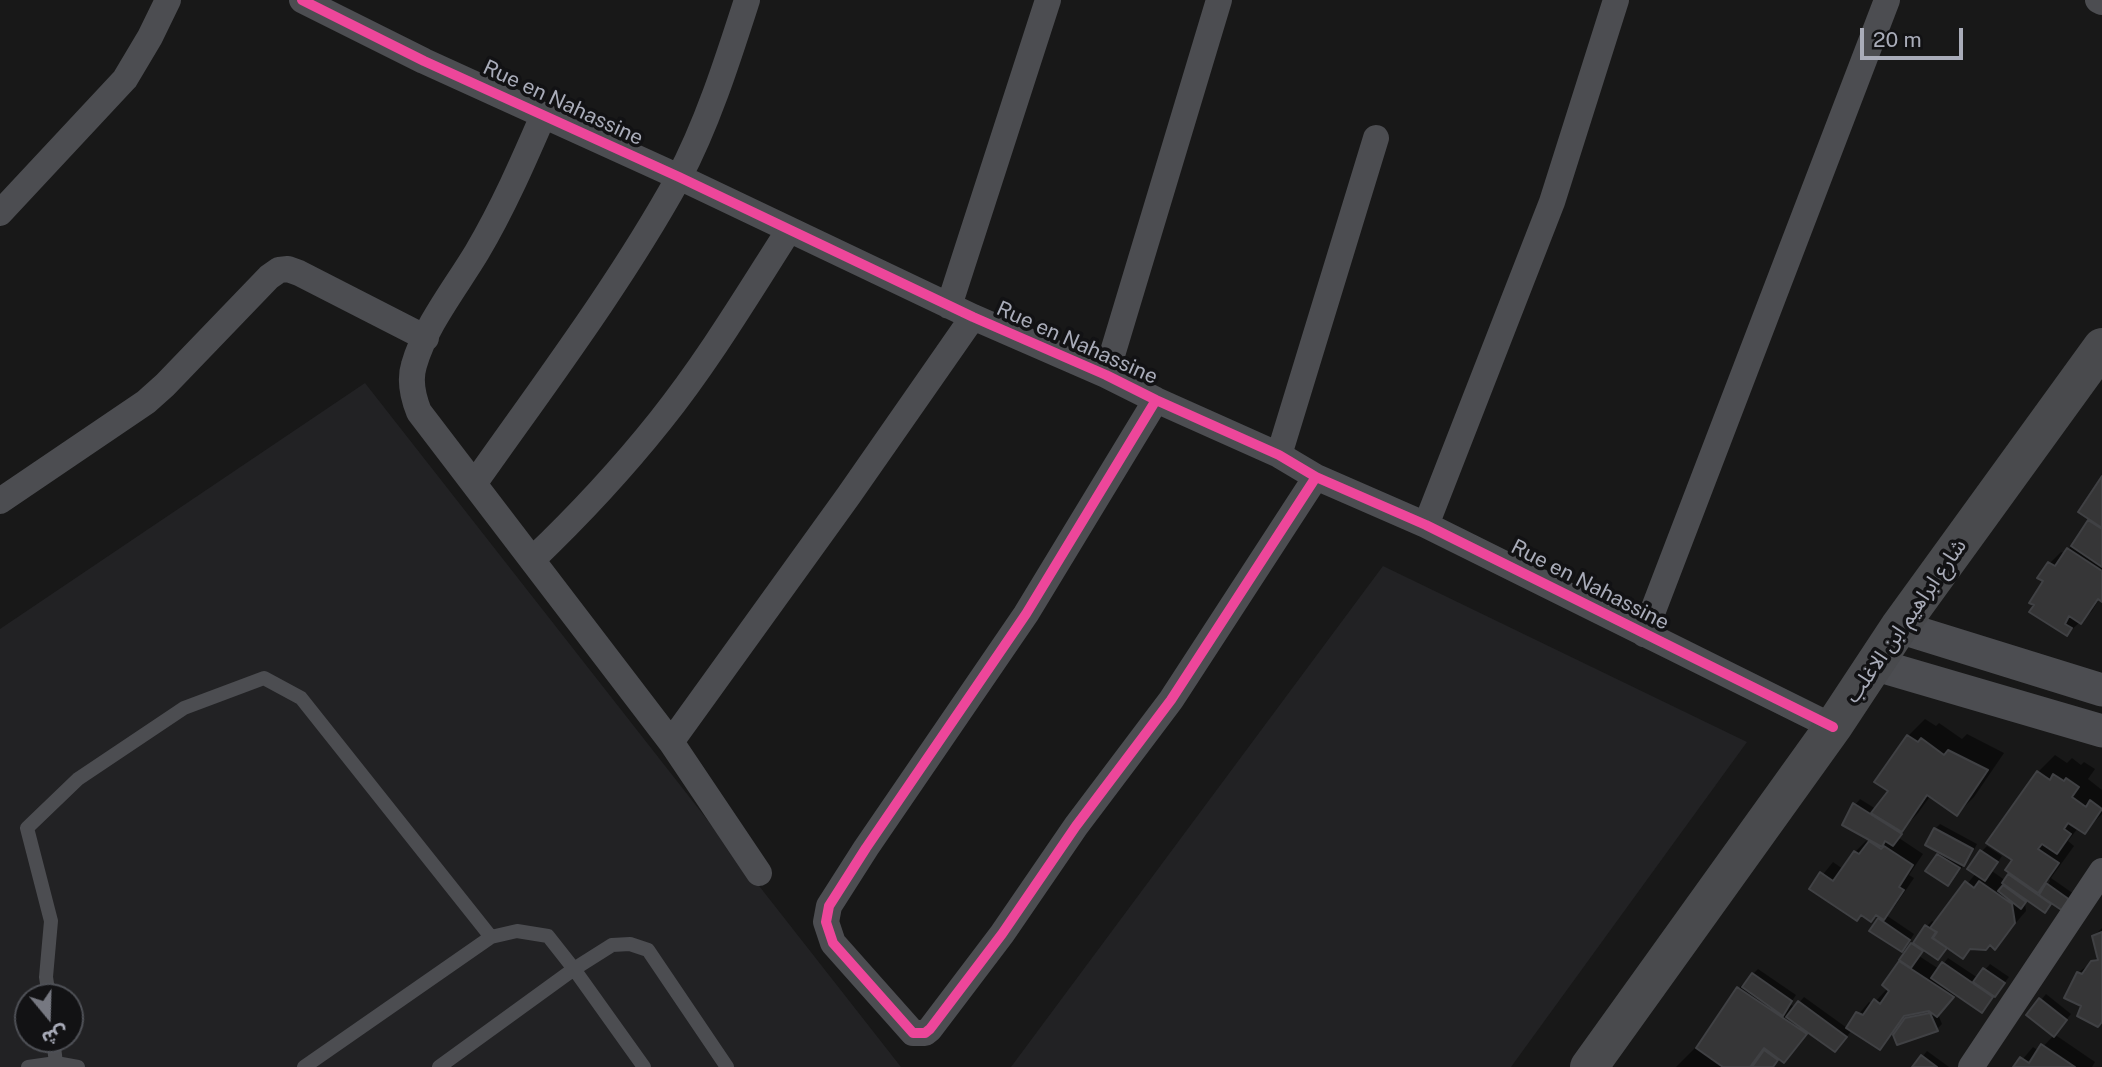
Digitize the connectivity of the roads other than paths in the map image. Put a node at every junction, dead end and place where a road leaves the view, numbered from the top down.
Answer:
1 (168, 0) edge
2 (302, 0) edge
3 (747, 0) edge
4 (1048, 0) edge
5 (1219, 0) edge
6 (1616, 0) edge
7 (1887, 0) edge
8 (543, 116) junction
9 (1376, 138) dead end
10 (679, 177) junction
11 (0, 213) edge
12 (789, 230) junction
13 (961, 311) junction
14 (426, 338) junction
15 (2102, 347) edge
16 (1106, 375) junction
17 (1156, 400) junction
18 (1279, 455) junction
19 (1316, 477) junction
20 (474, 484) junction
21 (0, 501) edge
22 (1426, 524) junction
23 (533, 559) junction
24 (1899, 627) junction
25 (1644, 634) junction
26 (1873, 664) junction
27 (2102, 690) edge
28 (1833, 727) junction
29 (2102, 731) edge
30 (671, 742) junction
31 (2102, 871) edge
32 (759, 873) dead end
33 (491, 937) junction
34 (574, 969) junction
35 (47, 983) edge
36 (55, 1053) edge
37 (56, 1063) junction
38 (29, 1067) edge
39 (78, 1067) edge
40 (304, 1067) edge
41 (439, 1067) edge
42 (644, 1067) edge
43 (727, 1067) edge
44 (1589, 1067) edge
45 (1971, 1067) edge

1 - 11 street
2 - 8 street, Rue en Nahassine
3 - 10 street
4 - 13 street
5 - 16 street
6 - 22 street
7 - 25 street
8 - 10 street, Rue en Nahassine
8 - 14 street
9 - 18 street
10 - 12 street, Rue en Nahassine
10 - 20 street
12 - 13 street, Rue en Nahassine
12 - 23 street
13 - 16 street, Rue en Nahassine
13 - 30 street
14 - 20 street
14 - 21 street
15 - 24 main road, شارع ابراهيم ابن الاغلب
16 - 17 street, Rue en Nahassine
17 - 18 street, Rue en Nahassine
17 - 19 street
18 - 19 street, Rue en Nahassine
19 - 22 street, Rue en Nahassine
20 - 23 street
22 - 25 street, Rue en Nahassine
23 - 30 street
24 - 26 main road, شارع ابراهيم ابن الاغلب
24 - 27 street
25 - 28 street, Rue en Nahassine
26 - 28 main road, شارع ابراهيم ابن الاغلب
26 - 29 street
28 - 44 main road, شارع ابراهيم ابن الاغلب
30 - 32 street
31 - 45 street
33 - 34 lane
33 - 35 lane
33 - 40 lane
34 - 41 lane
34 - 42 lane
34 - 43 lane
36 - 37 lane
37 - 38 lane
37 - 39 lane

